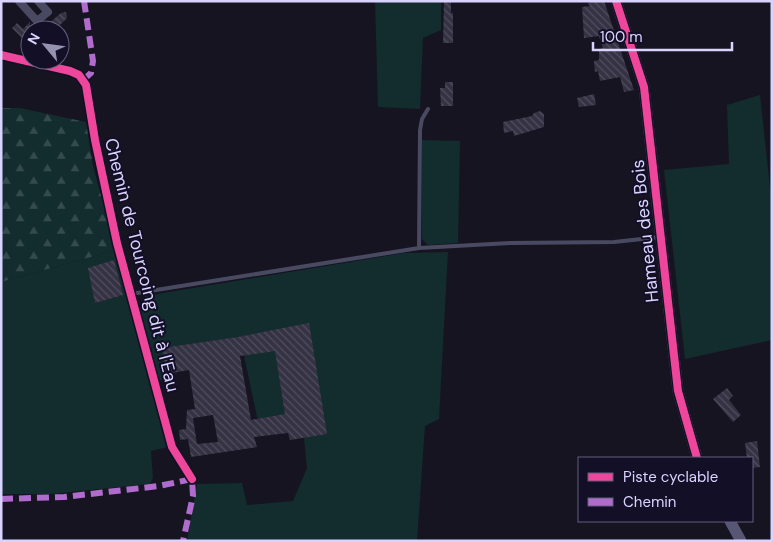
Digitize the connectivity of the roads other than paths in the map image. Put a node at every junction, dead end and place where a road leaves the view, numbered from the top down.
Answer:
1 (38, 1) edge
2 (616, 1) edge
3 (24, 3) edge
4 (1, 55) edge
5 (428, 109) dead end
6 (660, 237) junction
7 (419, 248) junction
8 (131, 294) junction
9 (697, 457) edge
10 (192, 479) dead end
11 (731, 522) edge
12 (741, 541) edge

1 - 3 street
2 - 6 street, Hameau des Bois
4 - 8 street, Chemin de Tourcoing dit à l'Eau
5 - 7 lane
6 - 7 lane
6 - 9 street, Hameau des Bois
7 - 8 lane
8 - 10 street, Chemin de Tourcoing dit à l'Eau
11 - 12 street

